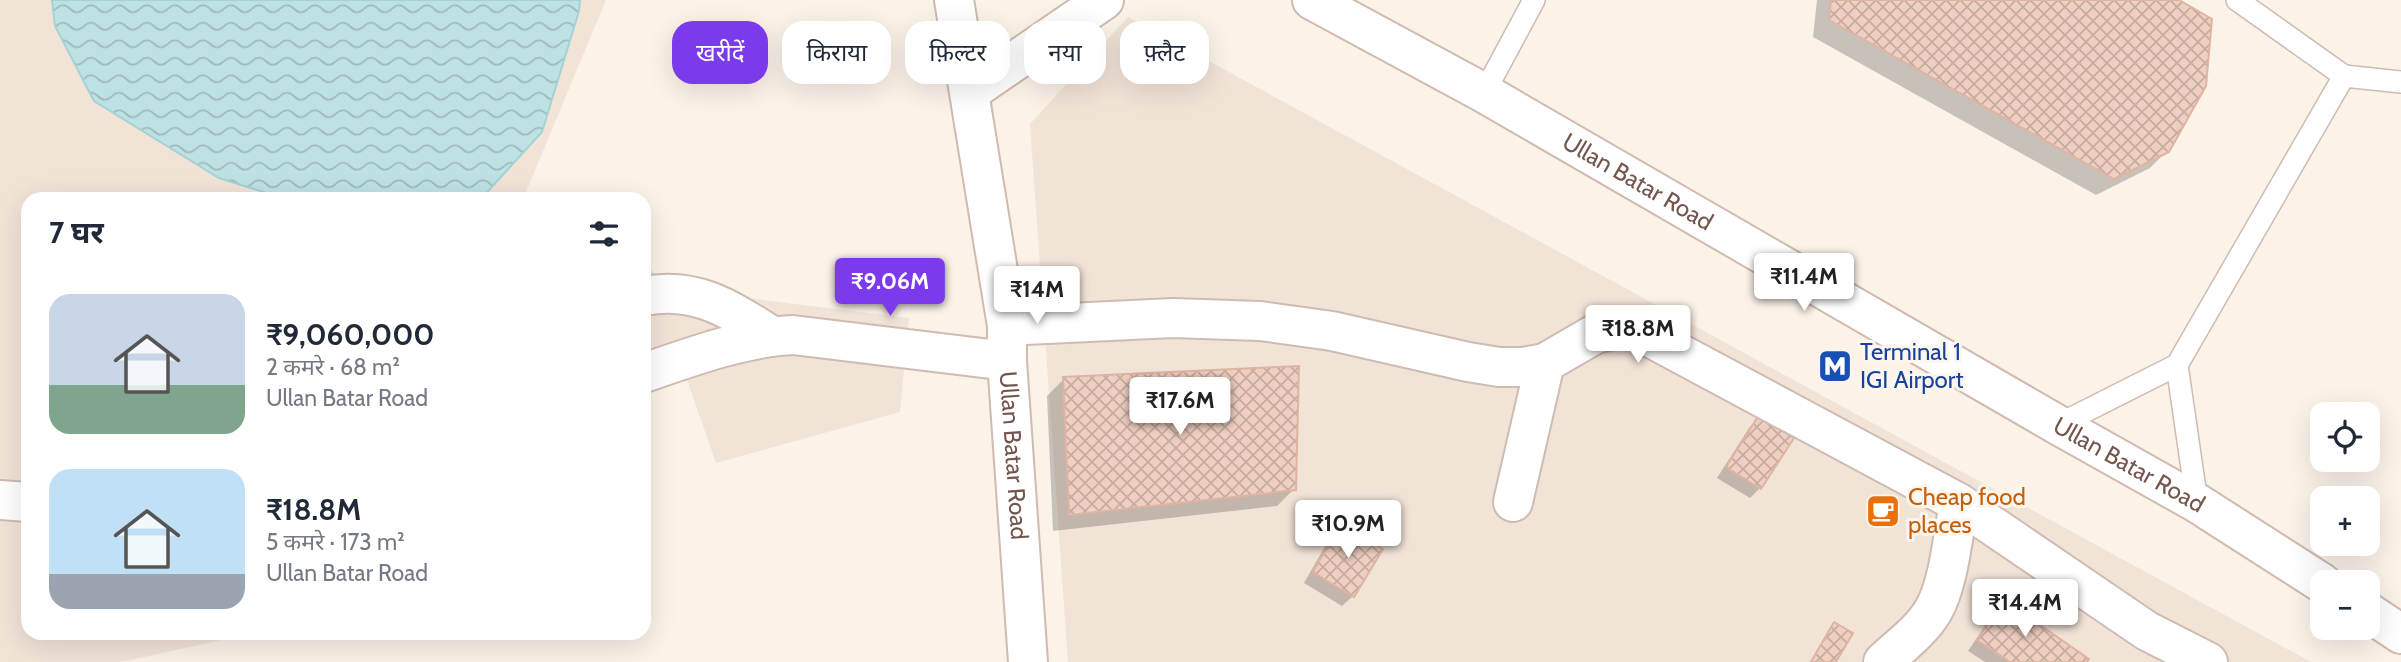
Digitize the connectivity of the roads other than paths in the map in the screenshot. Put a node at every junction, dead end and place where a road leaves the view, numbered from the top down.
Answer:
1 (954, 0) edge
2 (1104, 0) edge
3 (1312, 0) edge
4 (1534, 0) edge
5 (2237, 0) edge
6 (2344, 76) junction
7 (2401, 82) edge
8 (970, 92) junction
9 (1484, 93) junction
10 (651, 295) edge
11 (772, 336) junction
12 (1007, 344) junction
13 (1545, 363) junction
14 (2177, 365) junction
15 (651, 370) edge
16 (2058, 425) junction
17 (0, 500) edge
18 (21, 502) edge
19 (1513, 502) dead end
20 (1959, 503) junction
21 (2197, 503) junction
22 (2310, 575) edge
23 (2380, 620) edge
24 (2401, 634) edge
25 (1028, 662) edge
26 (1883, 662) edge
27 (2207, 662) edge

1 - 8 street, Ullan Batar Road
2 - 8 street
3 - 9 street, Ullan Batar Road
4 - 9 lane
5 - 6 lane
6 - 7 lane
6 - 14 lane
8 - 12 street, Ullan Batar Road
9 - 16 street, Ullan Batar Road
10 - 11 street
11 - 12 street
11 - 15 street
12 - 13 street
12 - 25 street, Ullan Batar Road
13 - 19 street
13 - 20 street
14 - 16 lane
14 - 21 lane
16 - 21 street, Ullan Batar Road
17 - 18 street
20 - 26 street
20 - 27 street
21 - 22 street, Ullan Batar Road
23 - 24 street

